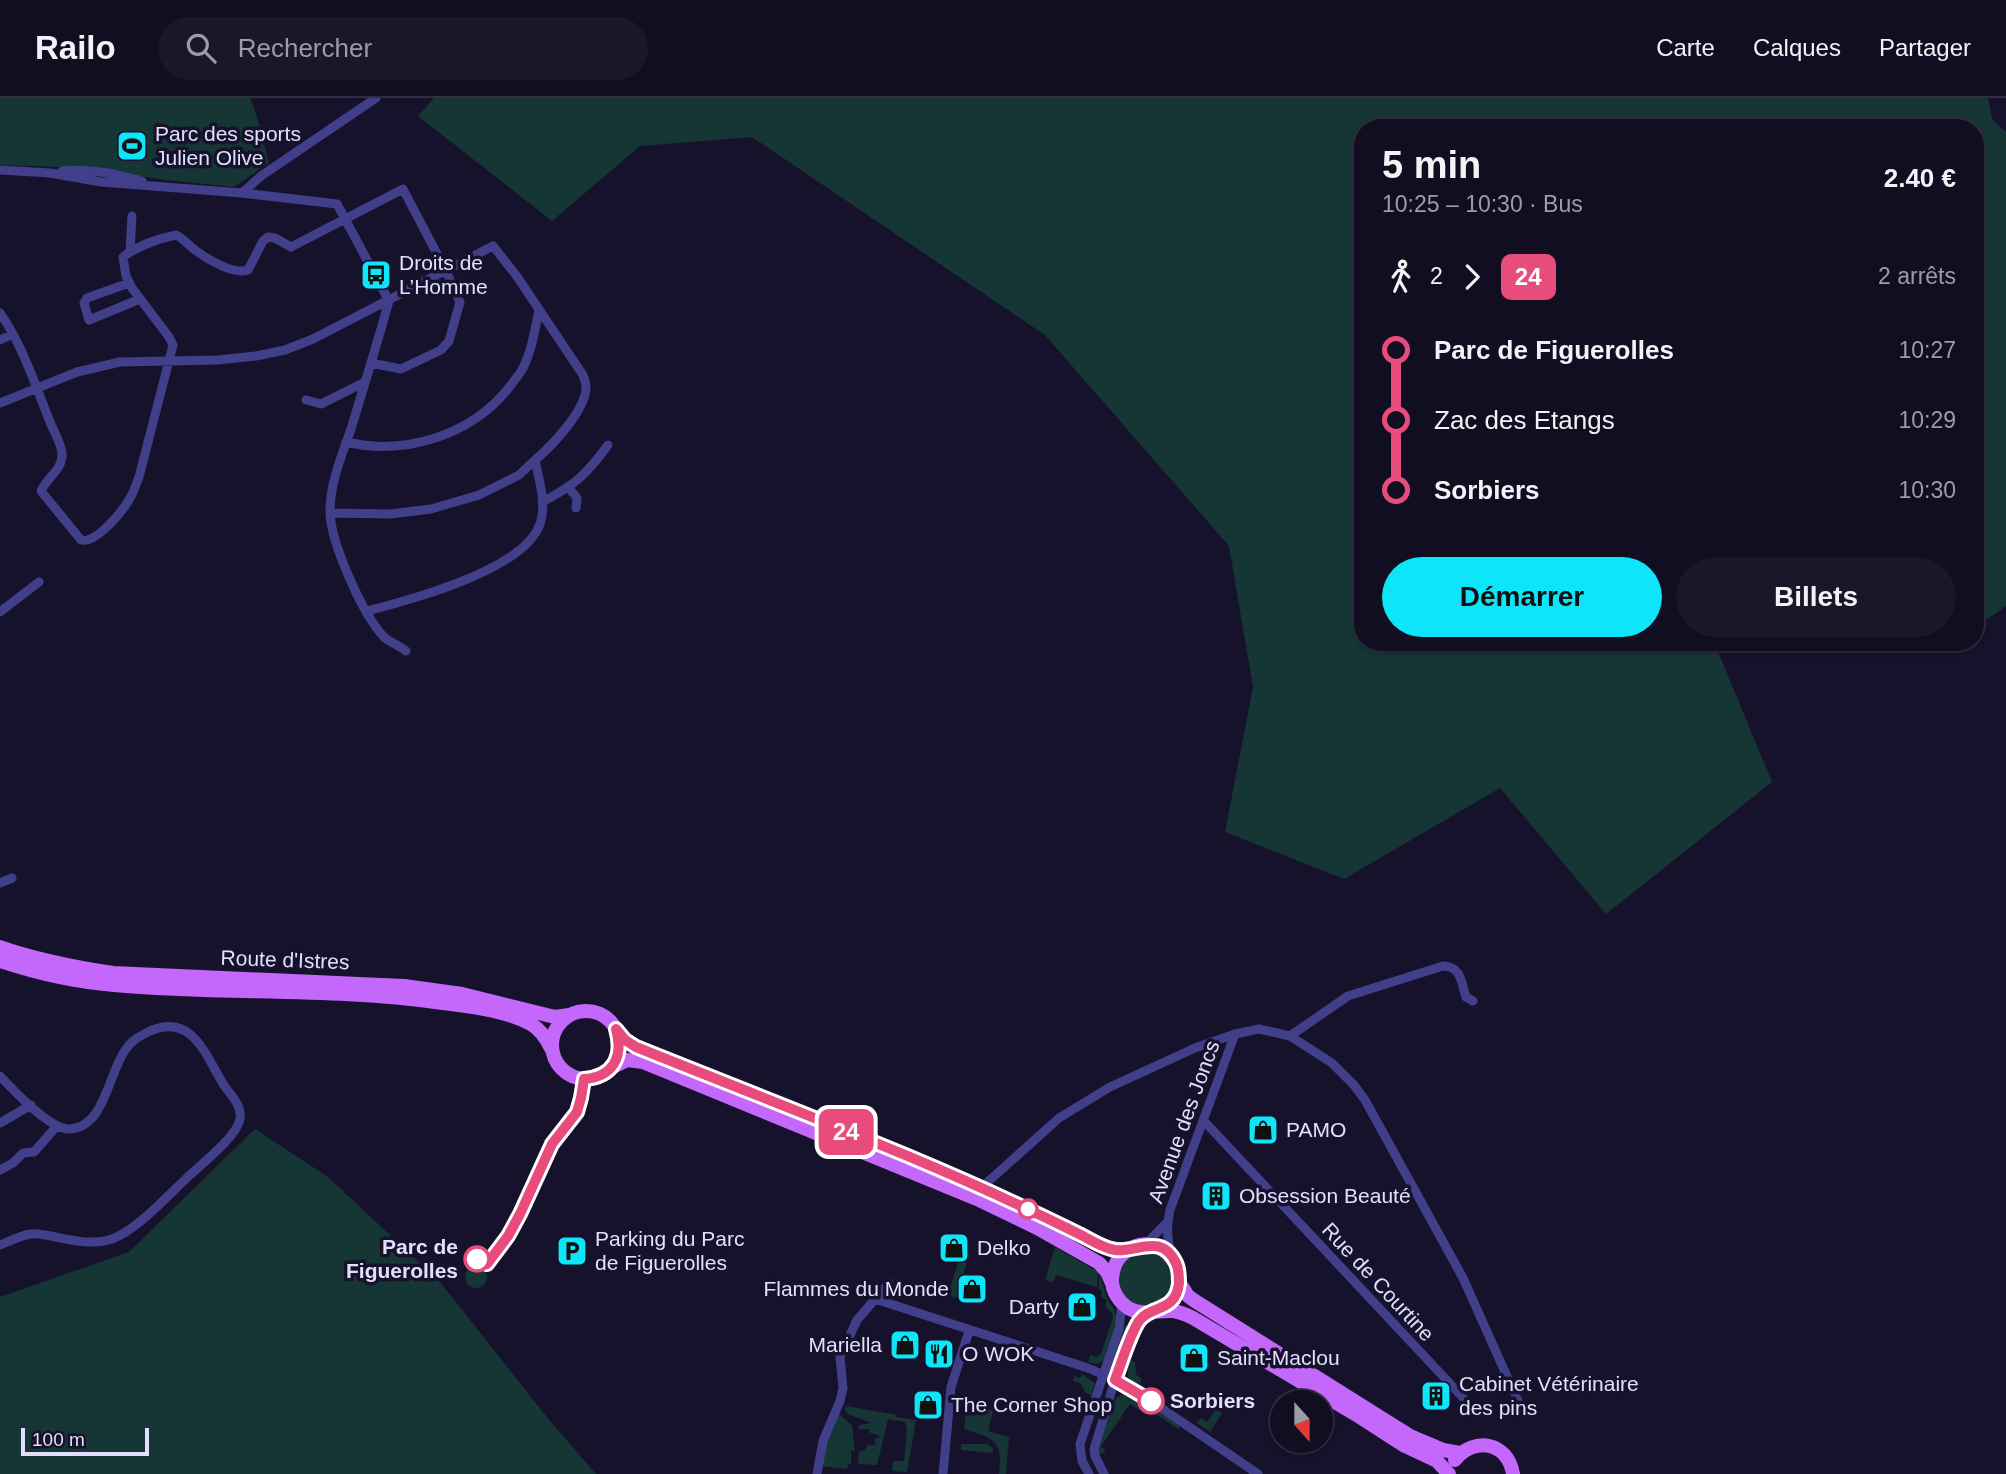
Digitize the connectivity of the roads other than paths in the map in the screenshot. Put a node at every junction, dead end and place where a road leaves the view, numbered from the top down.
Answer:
1 (376, 98) edge
2 (0, 170) edge
3 (242, 193) junction
4 (132, 216) dead end
5 (345, 218) junction
6 (127, 254) junction
7 (446, 271) junction
8 (129, 283) junction
9 (140, 299) junction
10 (388, 301) junction
11 (539, 310) junction
12 (0, 313) edge
13 (13, 334) junction
14 (0, 340) edge
15 (169, 360) junction
16 (371, 363) junction
17 (365, 382) junction
18 (37, 388) junction
19 (306, 400) dead end
20 (0, 403) edge
21 (346, 442) junction
22 (608, 445) dead end
23 (536, 460) junction
24 (569, 488) junction
25 (542, 502) junction
26 (576, 508) dead end
27 (330, 513) junction
28 (39, 582) dead end
29 (367, 611) junction
30 (0, 612) edge
31 (406, 651) dead end
32 (12, 878) dead end
33 (0, 883) edge
34 (0, 947) edge
35 (0, 961) edge
36 (1473, 1001) dead end
37 (569, 1015) junction
38 (616, 1029) junction
39 (1235, 1034) junction
40 (1290, 1036) junction
41 (551, 1048) junction
42 (611, 1068) junction
43 (0, 1076) edge
44 (31, 1105) junction
45 (1203, 1121) junction
46 (0, 1123) edge
47 (57, 1126) junction
48 (0, 1170) edge
49 (981, 1188) junction
50 (1167, 1222) junction
51 (0, 1245) edge
52 (1145, 1245) junction
53 (1128, 1250) junction
54 (1171, 1255) junction
55 (1179, 1282) junction
56 (889, 1283) dead end
57 (1112, 1283) junction
58 (875, 1299) junction
59 (1122, 1303) junction
60 (1152, 1312) junction
61 (969, 1331) junction
62 (1104, 1375) junction
63 (1115, 1380) junction
64 (1518, 1401) dead end
65 (1470, 1405) dead end
66 (1460, 1453) junction
67 (1255, 1473) edge
68 (817, 1474) edge
69 (943, 1474) edge
70 (1089, 1474) edge
71 (1104, 1474) edge
72 (1449, 1474) edge
73 (1513, 1474) edge

1 - 3 street
2 - 3 street
3 - 5 street
4 - 6 street
5 - 6 street
5 - 7 street
5 - 10 street
6 - 8 street
7 - 10 street
7 - 11 street
7 - 16 street
8 - 9 street
8 - 9 street
9 - 15 street
10 - 15 street
10 - 16 street
11 - 21 street
11 - 23 street
12 - 13 street
13 - 14 street
13 - 18 street
15 - 18 street
15 - 18 street
16 - 17 street
17 - 19 street
17 - 21 street
18 - 20 street
21 - 27 street
22 - 24 street
23 - 25 street
23 - 27 street
24 - 25 street
24 - 26 street
25 - 29 street
27 - 29 street
28 - 30 street
29 - 31 street
32 - 33 street
34 - 37 main road, Route d'Istres
35 - 41 main road, Route d'Istres
36 - 40 street
37 - 38 main road
37 - 41 main road
38 - 42 main road
38 - 49 main road
39 - 40 street
39 - 45 street, Avenue des Joncs
39 - 49 street
40 - 64 street
41 - 42 main road
42 - 57 main road
43 - 44 street
44 - 46 street
44 - 47 street
45 - 50 street, Avenue des Joncs
45 - 65 street, Rue de Courtine
47 - 48 street
47 - 51 street
49 - 53 main road
50 - 52 street, Avenue des Joncs
50 - 54 street, Avenue des Joncs
52 - 53 main road
52 - 54 main road
53 - 57 main road
54 - 55 main road
55 - 60 main road
55 - 66 main road
56 - 58 street
57 - 59 main road
58 - 61 street
58 - 68 street
59 - 60 main road
59 - 62 street
60 - 63 street
60 - 72 main road
61 - 62 street
61 - 69 street
62 - 70 street
63 - 67 street
63 - 71 street
66 - 72 main road
66 - 73 main road

